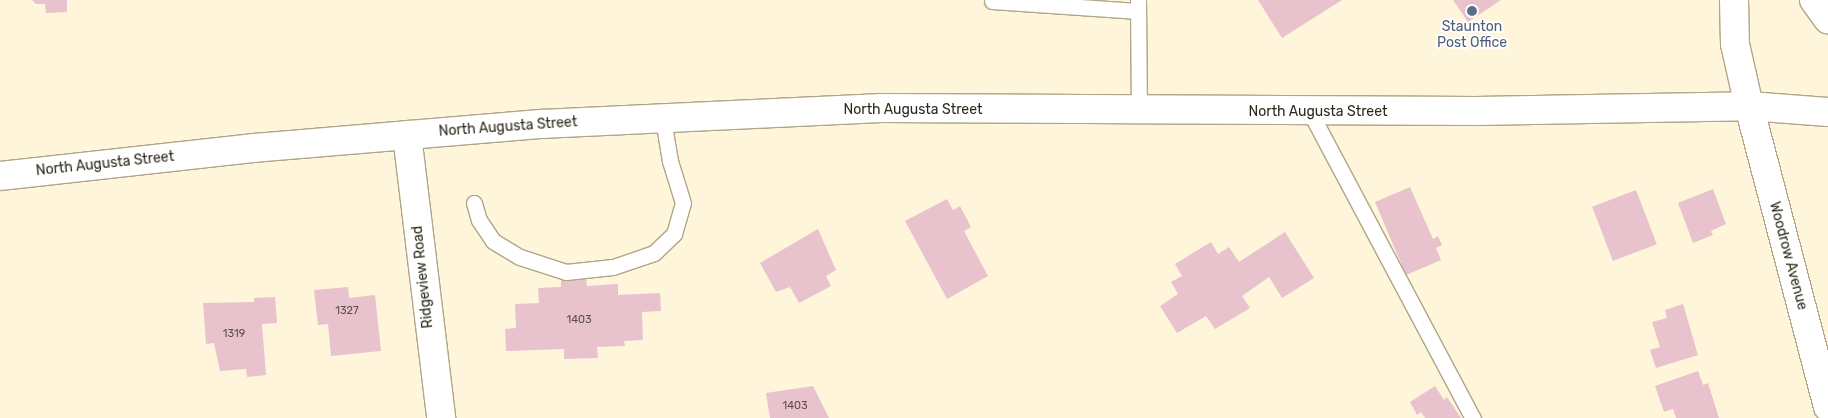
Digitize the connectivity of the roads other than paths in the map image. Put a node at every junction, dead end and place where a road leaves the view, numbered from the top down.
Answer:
1 (1734, 0) edge
2 (1814, 0) edge
3 (992, 1) dead end
4 (1138, 6) edge
5 (1828, 19) edge
6 (1749, 106) junction
7 (1139, 111) junction
8 (1310, 112) junction
9 (1828, 112) edge
10 (662, 119) junction
11 (407, 135) junction
12 (0, 176) edge
13 (474, 203) dead end
14 (1828, 407) edge
15 (441, 418) edge
16 (1474, 418) edge

1 - 6 main road, Woodrow Avenue
2 - 5 main road
3 - 4 lane
4 - 7 lane
6 - 8 main road, North Augusta Street
6 - 9 main road, North Augusta Street
6 - 14 main road, Woodrow Avenue
7 - 8 main road, North Augusta Street
7 - 10 main road, North Augusta Street
8 - 16 lane
10 - 11 main road, North Augusta Street
10 - 13 lane
11 - 12 main road, North Augusta Street
11 - 15 main road, Ridgeview Road

